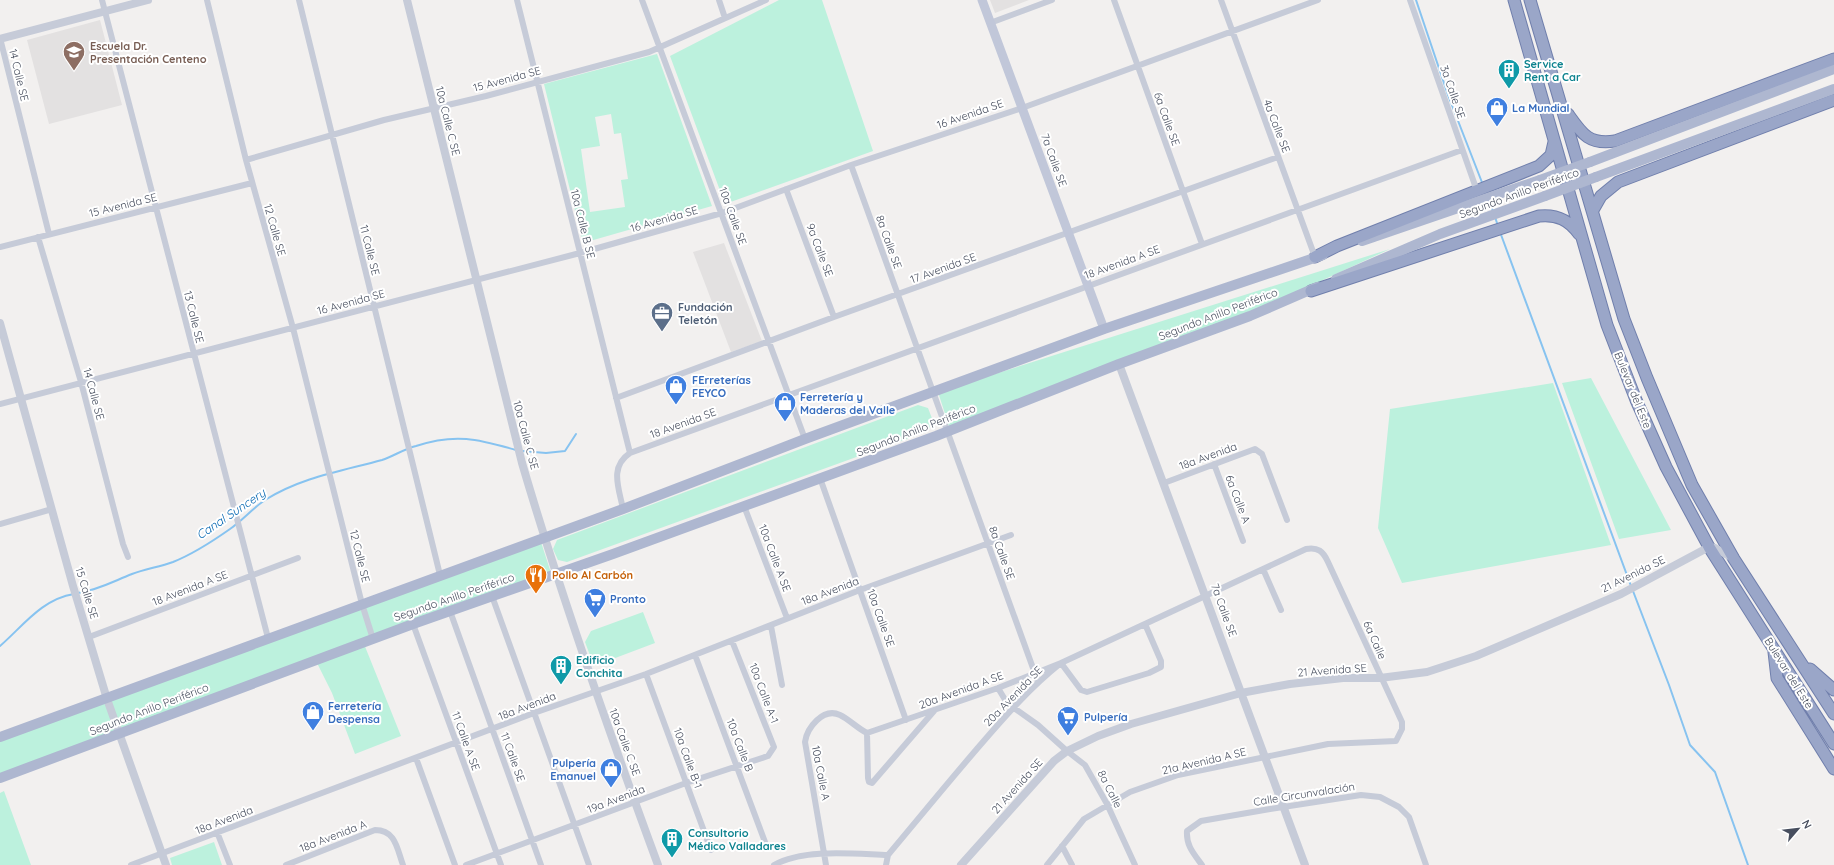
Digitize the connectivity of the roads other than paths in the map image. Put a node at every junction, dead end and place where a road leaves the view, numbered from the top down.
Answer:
1 (102, 0) edge
2 (148, 0) edge
3 (207, 0) edge
4 (299, 0) edge
5 (407, 0) edge
6 (517, 0) edge
7 (642, 0) edge
8 (719, 0) edge
9 (766, 0) edge
10 (982, 0) edge
11 (1052, 0) edge
12 (1114, 0) edge
13 (1221, 0) edge
14 (1318, 0) edge
15 (1410, 0) edge
16 (1514, 0) edge
17 (1530, 0) edge
18 (105, 11) junction
19 (725, 18) junction
20 (990, 23) junction
21 (1232, 31) junction
22 (0, 38) edge
23 (659, 48) junction
24 (1834, 58) edge
25 (1817, 65) junction
26 (1138, 66) junction
27 (1834, 68) edge
28 (538, 82) junction
29 (1834, 89) edge
30 (1834, 100) edge
31 (1563, 107) junction
32 (1022, 108) junction
33 (433, 109) junction
34 (332, 136) junction
35 (1554, 139) junction
36 (1462, 150) junction
37 (1278, 157) junction
38 (246, 160) junction
39 (851, 165) junction
40 (252, 183) junction
41 (786, 189) junction
42 (1183, 191) junction
43 (1477, 191) junction
44 (156, 207) junction
45 (1298, 210) junction
46 (1593, 210) junction
47 (722, 213) junction
48 (1069, 233) junction
49 (49, 234) junction
50 (38, 237) junction
51 (1583, 240) junction
52 (1202, 244) junction
53 (0, 247) edge
54 (580, 253) junction
55 (1315, 257) junction
56 (476, 278) junction
57 (1088, 285) junction
58 (1311, 291) junction
59 (898, 295) junction
60 (373, 307) junction
61 (834, 317) junction
62 (0, 323) edge
63 (292, 328) junction
64 (1104, 329) junction
65 (768, 342) junction
66 (917, 347) junction
67 (193, 354) junction
68 (1119, 364) junction
69 (81, 382) junction
70 (934, 393) junction
71 (788, 395) junction
72 (21, 398) junction
73 (616, 398) junction
74 (0, 404) edge
75 (947, 431) junction
76 (805, 439) junction
77 (630, 453) junction
78 (1214, 464) junction
79 (820, 478) junction
80 (1164, 483) junction
81 (744, 506) junction
82 (52, 509) junction
83 (623, 509) junction
84 (1287, 520) dead end
85 (0, 524) edge
86 (1011, 535) dead end
87 (544, 538) junction
88 (1243, 540) dead end
89 (988, 543) junction
90 (1710, 547) junction
91 (1319, 550) joint
92 (128, 557) dead end
93 (298, 558) dead end
94 (1734, 559) junction
95 (1263, 569) junction
96 (555, 574) junction
97 (252, 575) junction
98 (440, 575) junction
99 (860, 590) junction
100 (492, 596) junction
101 (1206, 596) junction
102 (362, 604) junction
103 (1281, 610) dead end
104 (450, 611) junction
105 (787, 618) junction
106 (413, 624) junction
107 (1145, 624) junction
108 (771, 626) junction
109 (89, 637) junction
110 (268, 638) junction
111 (373, 639) junction
112 (732, 641) junction
113 (1774, 649) junction
114 (694, 655) junction
115 (1800, 661) junction
116 (1061, 663) junction
117 (646, 674) junction
118 (1035, 674) junction
119 (1380, 678) junction
120 (1038, 682) junction
121 (782, 684) dead end
122 (998, 688) junction
123 (1834, 690) edge
124 (594, 691) junction
125 (1242, 693) junction
126 (107, 699) junction
127 (1808, 703) junction
128 (1014, 707) junction
129 (935, 710) junction
130 (534, 713) junction
131 (1834, 714) edge
132 (906, 720) junction
133 (492, 730) junction
134 (867, 733) junction
135 (119, 734) junction
136 (1834, 736) edge
137 (0, 737) edge
138 (1396, 741) joint
139 (456, 743) junction
140 (1834, 744) edge
141 (1067, 751) junction
142 (772, 752) joint
143 (1266, 757) junction
144 (416, 758) junction
145 (1833, 764) edge
146 (737, 766) junction
147 (0, 778) edge
148 (686, 783) junction
149 (635, 803) junction
150 (1107, 804) junction
151 (1283, 806) junction
152 (575, 825) junction
153 (218, 832) junction
154 (532, 841) junction
155 (765, 842) dead end
156 (1062, 846) junction
157 (711, 850) dead end
158 (824, 853) junction
159 (162, 854) junction
160 (497, 854) junction
161 (888, 855) junction
162 (131, 865) edge
163 (166, 865) edge
164 (230, 865) edge
165 (286, 865) edge
166 (403, 865) edge
167 (455, 865) edge
168 (466, 865) edge
169 (501, 865) edge
170 (541, 865) edge
171 (589, 865) edge
172 (658, 865) edge
173 (774, 865) edge
174 (826, 865) edge
175 (886, 865) edge
176 (961, 865) edge
177 (1047, 865) edge
178 (1072, 865) edge
179 (1135, 865) edge
180 (1202, 865) edge
181 (1305, 865) edge
182 (1426, 865) edge

1 - 18 street, 13 Calle SE
2 - 18 street
3 - 38 street, 12 Calle SE
4 - 34 street, 11 Calle SE
5 - 33 street, 10a Calle C SE
6 - 28 street, 10a Calle B SE
7 - 23 street, 10a Calle SE
8 - 19 street
9 - 19 street, 15 Avenida SE
10 - 20 main road, 7a Calle SE
11 - 20 street
12 - 26 street, 6a Calle SE
13 - 21 street, 4a Calle SE
14 - 21 street, 16 Avenida SE
15 - 36 street, 3a Calle SE
16 - 35 highway, Bulevar del Este
17 - 31 highway, Bulevar del Este
18 - 22 street
18 - 44 street, 13 Calle SE
19 - 23 street, 15 Avenida SE
20 - 32 main road, 7a Calle SE
21 - 26 street, 16 Avenida SE
21 - 37 street, 4a Calle SE
22 - 49 street, 14 Calle SE
23 - 28 street, 15 Avenida SE
23 - 47 street, 10a Calle SE
24 - 25 highway
25 - 27 main road
25 - 31 highway
26 - 32 street, 16 Avenida SE
26 - 42 street, 6a Calle SE
27 - 55 main road, Segundo Anillo Periférico, bridge
28 - 33 street, 15 Avenida SE
28 - 54 street, 10a Calle B SE
29 - 58 main road, Segundo Anillo Periférico, bridge
30 - 46 highway
31 - 46 highway, Bulevar del Este
32 - 39 street, 16 Avenida SE
32 - 48 main road, 7a Calle SE
33 - 34 street, 15 Avenida SE
33 - 56 street, 10a Calle C SE
34 - 38 street, 15 Avenida SE
34 - 60 street, 11 Calle SE
35 - 43 highway
35 - 51 highway, Bulevar del Este
36 - 43 street, 3a Calle SE
36 - 45 street, 18 Avenida A SE
37 - 42 street, 17 Avenida SE
37 - 45 street, 4a Calle SE
38 - 40 street, 12 Calle SE
39 - 41 street, 16 Avenida SE
39 - 59 street, 8a Calle SE
40 - 44 street, 15 Avenida SE
40 - 63 street, 12 Calle SE
41 - 47 street, 16 Avenida SE
41 - 61 street, 9a Calle SE
42 - 48 street, 17 Avenida SE
42 - 52 street, 6a Calle SE
43 - 55 highway
44 - 49 street, 15 Avenida SE
44 - 67 street, 13 Calle SE
45 - 52 street, 18 Avenida A SE
45 - 55 street, 4a Calle SE
46 - 94 highway, Bulevar del Este
47 - 54 street, 16 Avenida SE
47 - 65 street, 10a Calle SE
48 - 57 main road, 7a Calle SE
48 - 59 street, 17 Avenida SE
49 - 50 street, 15 Avenida SE
50 - 53 street, 15 Avenida SE
50 - 69 street, 14 Calle SE
51 - 58 highway
51 - 90 highway, Bulevar del Este
52 - 57 street, 18 Avenida A SE
54 - 56 street, 16 Avenida SE
54 - 73 street, 10a Calle B SE
55 - 64 main road, Segundo Anillo Periférico
56 - 60 street, 16 Avenida SE
56 - 87 street, 10a Calle C SE
57 - 64 main road, 7a Calle SE
57 - 66 street, 18 Avenida A SE
58 - 68 main road, Segundo Anillo Periférico
59 - 61 street, 17 Avenida SE
59 - 66 street, 8a Calle SE
60 - 63 street, 16 Avenida SE
60 - 98 street, 11 Calle SE
61 - 65 street, 17 Avenida SE
62 - 72 street, 15 Calle SE
63 - 67 street, 16 Avenida SE
63 - 102 street, 12 Calle SE
64 - 70 main road, Segundo Anillo Periférico
65 - 71 street, 10a Calle SE
65 - 73 street, 17 Avenida SE
66 - 70 street, 8a Calle SE
66 - 71 street, 18 Avenida A SE
67 - 69 street, 16 Avenida SE
67 - 97 street, 13 Calle SE
68 - 75 main road, Segundo Anillo Periférico
68 - 80 street, 7a Calle SE
69 - 72 street, 16 Avenida SE
69 - 92 street, 14 Calle SE
70 - 75 street, 8a Calle SE
70 - 76 main road, Segundo Anillo Periférico
71 - 76 street, 10a Calle SE
71 - 77 street, 18 Avenida SE
72 - 74 street, 16 Avenida SE
72 - 82 street, 15 Calle SE
73 - 77 street, 10a Calle B SE
75 - 79 main road, Segundo Anillo Periférico
75 - 89 street, 8a Calle SE
76 - 83 main road, Segundo Anillo Periférico
77 - 83 street
78 - 80 street, 18a Avenida
78 - 84 street, 18a Avenida
78 - 88 street, 6a Calle A
79 - 81 main road, Segundo Anillo Periférico
79 - 99 street, 10a Calle SE
80 - 101 street, 7a Calle SE
81 - 96 main road, Segundo Anillo Periférico
81 - 105 street, 10a Calle A SE
82 - 85 street
82 - 109 street, 15 Calle SE
83 - 87 main road, Segundo Anillo Periférico
86 - 89 street, 18a Avenida
87 - 96 street, 10a Calle C SE
87 - 98 main road, Segundo Anillo Periférico
89 - 99 street, 18a Avenida
89 - 118 street, 8a Calle SE
90 - 94 street
90 - 113 highway, Bulevar del Este
90 - 119 street, 21 Avenida SE
91 - 95 street, 20a Avenida SE
91 - 119 street, 6a Calle
93 - 97 street, 18 Avenida A SE
94 - 115 highway, Bulevar del Este
95 - 101 street, 20a Avenida SE
95 - 103 street
96 - 100 main road, Segundo Anillo Periférico
96 - 124 street, 10a Calle C SE
97 - 109 street, 18 Avenida A SE
97 - 110 street, 13 Calle SE
98 - 102 main road, Segundo Anillo Periférico
99 - 105 street, 18a Avenida
99 - 132 street, 10a Calle SE
100 - 104 main road, Segundo Anillo Periférico
100 - 130 street
101 - 107 street, 20a Avenida SE
101 - 125 street, 7a Calle SE
102 - 110 main road, Segundo Anillo Periférico
102 - 111 street, 12 Calle SE
104 - 106 main road, Segundo Anillo Periférico
104 - 133 street, 11 Calle SE
105 - 108 street, 18a Avenida
106 - 111 main road, Segundo Anillo Periférico
106 - 139 street, 11 Calle A SE
107 - 116 street, 20a Avenida SE
107 - 116 street
108 - 112 street, 18a Avenida
108 - 121 street
109 - 126 street, 15 Calle SE
110 - 126 main road, Segundo Anillo Periférico
111 - 135 main road, Segundo Anillo Periférico
112 - 114 street, 18a Avenida
112 - 142 street, 10a Calle A-1
113 - 127 highway, Bulevar del Este
113 - 145 highway
114 - 117 street, 18a Avenida
114 - 146 street, 10a Calle B
115 - 123 highway
115 - 131 highway, Bulevar del Este
116 - 118 street, 20a Avenida A SE
116 - 120 street, 20a Avenida SE
117 - 124 street, 18a Avenida
117 - 148 street, 10a Calle B-1
118 - 120 street, 8a Calle SE
118 - 122 street, 20a Avenida A SE
119 - 125 street, 21 Avenida SE
119 - 138 street, 6a Calle
120 - 128 street, 20a Avenida SE
122 - 128 street, 8a Calle
122 - 129 street, 20a Avenida A SE
124 - 130 street, 18a Avenida
124 - 149 street, 10a Calle C SE
125 - 141 street, 21 Avenida SE
125 - 143 street, 7a Calle SE
126 - 135 street, 15 Calle SE
126 - 137 main road, Segundo Anillo Periférico
127 - 136 highway
127 - 140 highway, Bulevar del Este
128 - 141 street, 8a Calle
128 - 161 street, 20a Avenida SE
129 - 132 street, 20a Avenida A SE
129 - 134 street
130 - 133 street, 18a Avenida
130 - 152 street
132 - 134 street, 20a Avenida A SE
133 - 139 street, 18a Avenida
133 - 154 street, 11 Calle SE
134 - 158 street, 10a Calle A
135 - 147 main road, Segundo Anillo Periférico
135 - 159 street, 15 Calle SE
138 - 143 street, 21a Avenida A SE
139 - 144 street, 18a Avenida
139 - 160 street, 11 Calle A SE
141 - 150 street, 8a Calle
141 - 176 street, 21 Avenida SE
142 - 146 street, 19a Avenida
143 - 150 street, 21a Avenida A SE
143 - 151 street, 7a Calle SE
144 - 153 street, 18a Avenida
144 - 167 street
146 - 148 street, 19a Avenida
146 - 155 street, 10a Calle B
148 - 149 street, 19a Avenida
148 - 157 street, 10a Calle B-1
149 - 152 street, 19a Avenida
149 - 172 street, 10a Calle C SE
150 - 156 street, 21a Avenida A SE
150 - 179 street, 8a Calle
151 - 180 street, Calle Circunvalación
151 - 181 street, 7a Calle SE
151 - 182 street, Calle Circunvalación
152 - 154 street, 19a Avenida
152 - 171 street
153 - 159 street, 18a Avenida
153 - 164 street
154 - 160 street, 19a Avenida
154 - 170 street, 11 Calle SE
156 - 177 street, 21a Avenida A SE
156 - 178 street
158 - 161 street
158 - 173 street
158 - 174 street, 10a Calle A
159 - 162 street, 18a Avenida
159 - 163 street, 15 Calle SE
160 - 168 street, 19a Avenida
160 - 169 street, 11 Calle A SE
161 - 175 street
165 - 166 street, 18a Avenida A

